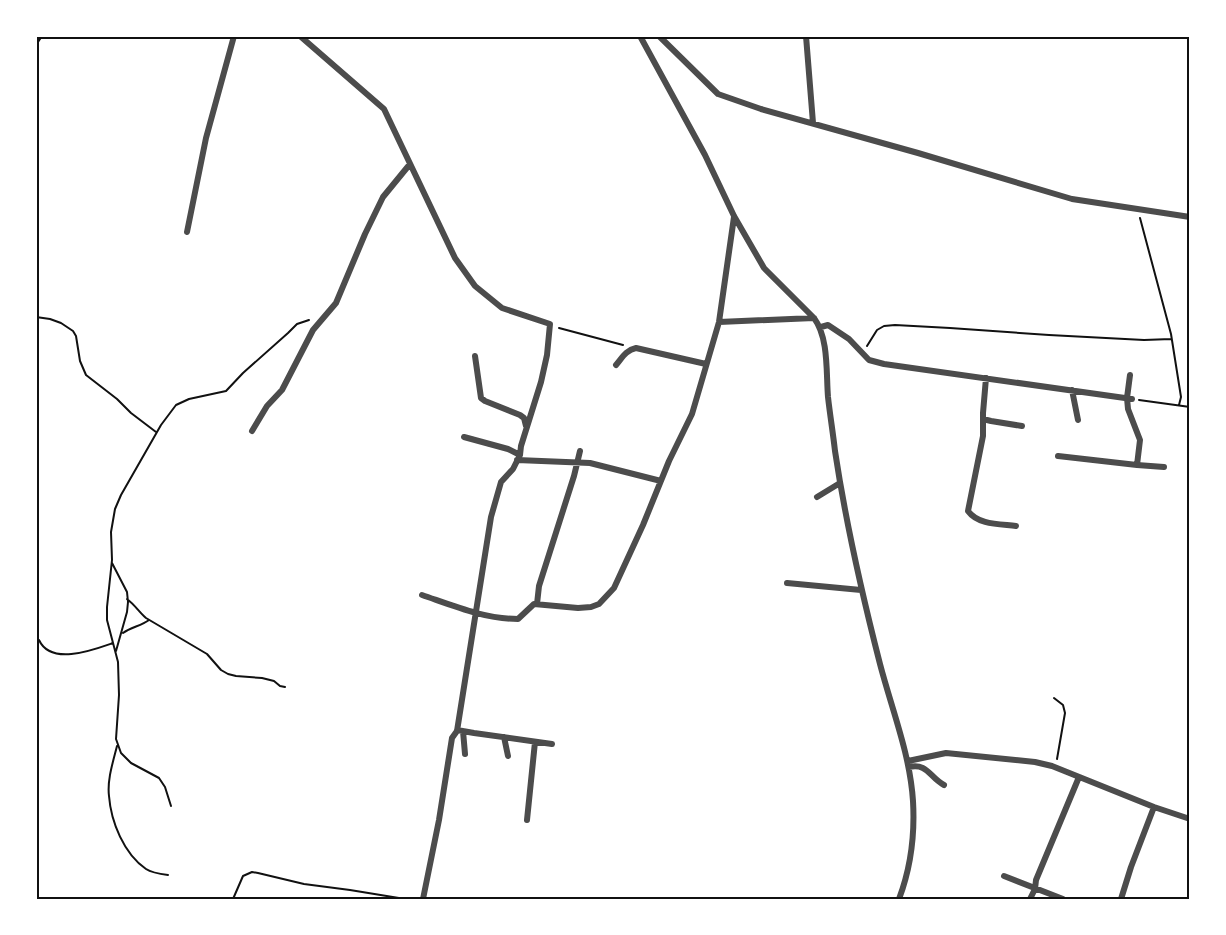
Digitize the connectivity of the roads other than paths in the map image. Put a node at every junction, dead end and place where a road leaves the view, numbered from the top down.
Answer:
1 (234, 36) edge
2 (300, 36) edge
3 (640, 36) edge
4 (658, 36) edge
5 (806, 36) edge
6 (813, 123) junction
7 (411, 164) junction
8 (734, 216) junction
9 (1190, 217) edge
10 (187, 232) dead end
11 (814, 318) junction
12 (719, 322) junction
13 (821, 327) junction
14 (475, 356) dead end
15 (706, 364) junction
16 (616, 365) dead end
17 (1130, 375) dead end
18 (986, 378) junction
19 (1072, 390) junction
20 (1130, 398) junction
21 (983, 419) junction
22 (1078, 420) dead end
23 (1022, 426) dead end
24 (526, 430) junction
25 (252, 431) dead end
26 (464, 437) dead end
27 (580, 451) dead end
28 (1058, 456) dead end
29 (519, 457) junction
30 (576, 462) junction
31 (1137, 465) junction
32 (1164, 467) dead end
33 (661, 481) junction
34 (840, 483) junction
35 (817, 497) dead end
36 (1016, 525) dead end
37 (787, 583) dead end
38 (861, 590) junction
39 (422, 595) dead end
40 (537, 604) junction
41 (475, 613) junction
42 (460, 730) junction
43 (504, 737) junction
44 (536, 742) junction
45 (552, 744) dead end
46 (465, 754) dead end
47 (508, 756) dead end
48 (908, 764) junction
49 (1079, 777) junction
50 (944, 785) dead end
51 (1154, 807) junction
52 (1190, 819) edge
53 (526, 820) dead end
54 (1004, 876) dead end
55 (1035, 889) junction
56 (423, 899) edge
57 (899, 899) edge
58 (1030, 899) edge
59 (1063, 899) edge
60 (1121, 899) edge

1 - 10 street
2 - 7 street
3 - 8 street
4 - 6 street
5 - 6 street
6 - 9 street
7 - 24 street
7 - 25 street
8 - 11 street
8 - 12 street
11 - 12 street
11 - 13 street
12 - 15 street
13 - 18 street
13 - 34 street
14 - 24 street
15 - 16 street
15 - 33 street
17 - 20 street
18 - 19 street
18 - 21 street
19 - 20 street
19 - 22 street
20 - 31 street
21 - 23 street
21 - 36 street
24 - 29 street
26 - 29 street
27 - 30 street
28 - 31 street
29 - 30 street
29 - 41 street
30 - 33 street
30 - 40 street
31 - 32 street
33 - 40 street
34 - 35 street
34 - 38 street
37 - 38 street
38 - 48 street
39 - 41 street
40 - 41 street
41 - 42 street
42 - 43 street
42 - 46 street
42 - 56 street
43 - 44 street
43 - 47 street
44 - 45 street
44 - 53 street
48 - 49 street
48 - 50 street
48 - 57 street
49 - 51 street
49 - 55 street
51 - 52 street
51 - 60 street
54 - 55 street
55 - 58 street
55 - 59 street

